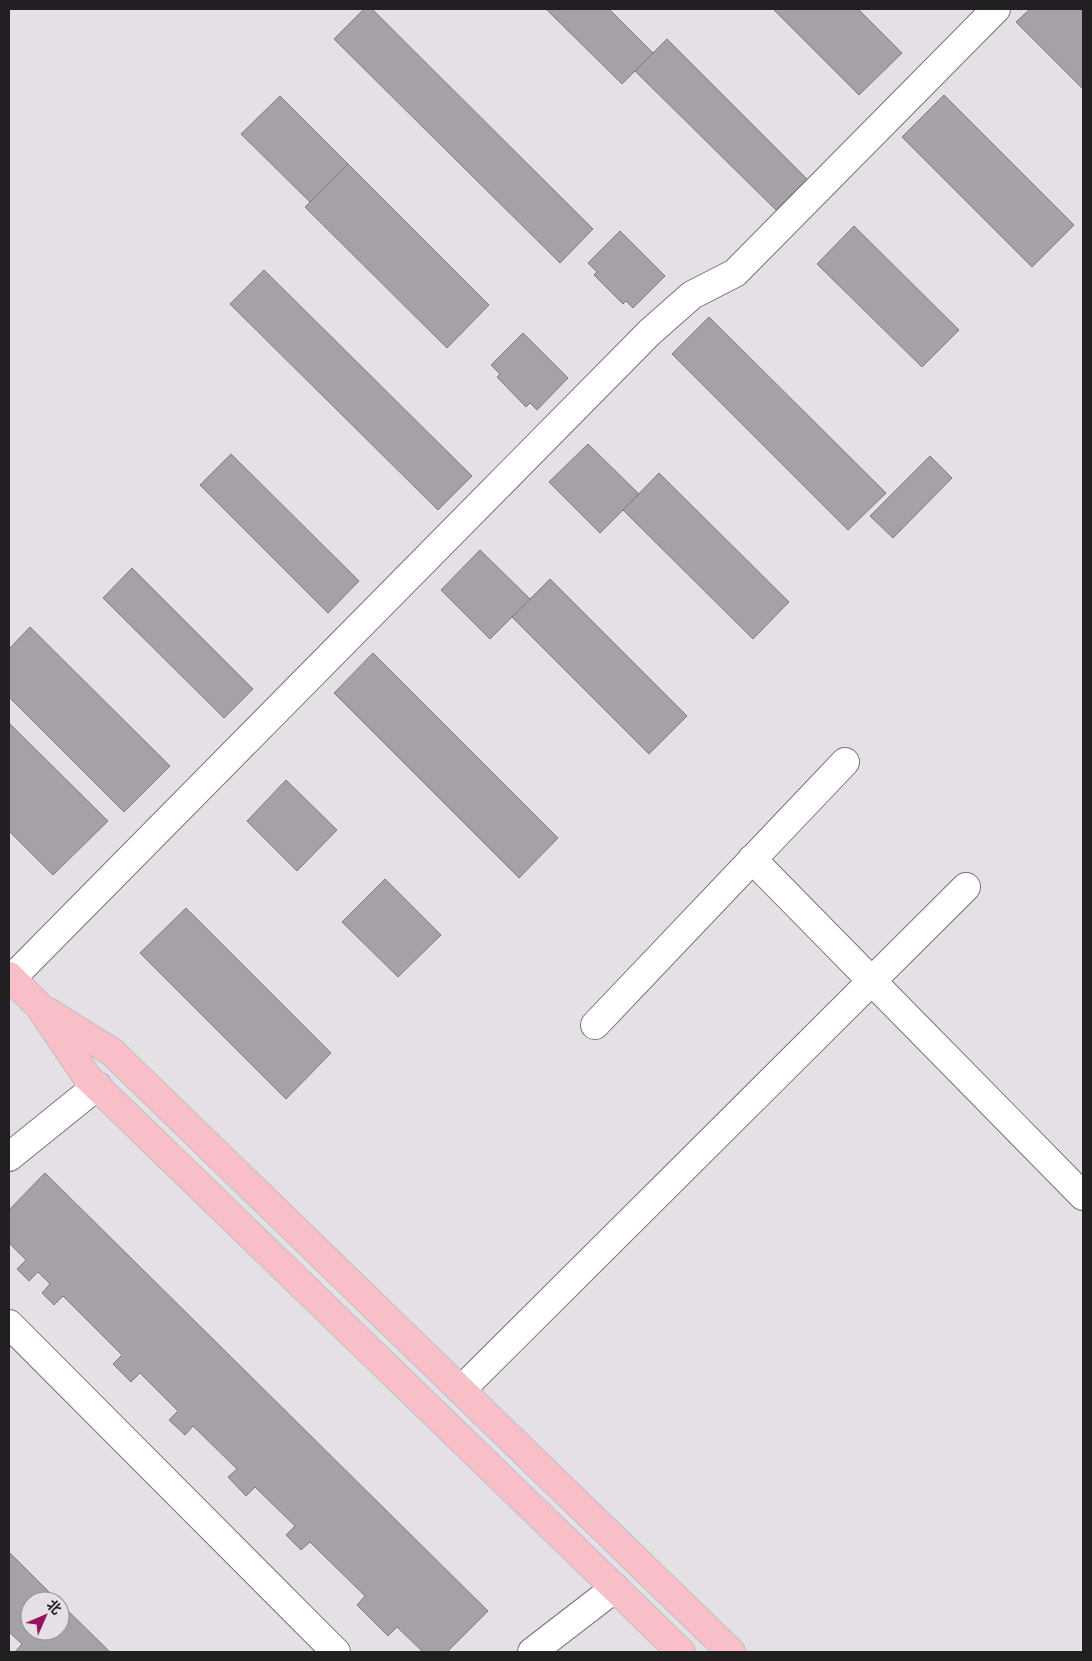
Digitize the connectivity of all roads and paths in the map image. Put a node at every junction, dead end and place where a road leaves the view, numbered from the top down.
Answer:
1 (996, 9) edge
2 (845, 762) dead end
3 (752, 859) junction
4 (966, 887) dead end
5 (10, 977) edge
6 (871, 980) junction
7 (39, 1006) junction
8 (595, 1025) dead end
9 (97, 1086) junction
10 (9, 1157) edge
11 (1083, 1196) edge
12 (9, 1324) edge
13 (461, 1390) junction
14 (615, 1588) junction
15 (336, 1652) edge
16 (532, 1652) edge
17 (681, 1652) edge
18 (731, 1652) edge

1 - 5 street
2 - 3 street
3 - 6 street
3 - 8 street
4 - 6 street
5 - 7 main road
6 - 11 street
6 - 13 street
7 - 9 main road
7 - 13 main road
9 - 10 street
9 - 14 main road
12 - 15 street
13 - 18 main road
14 - 16 street
14 - 17 main road

